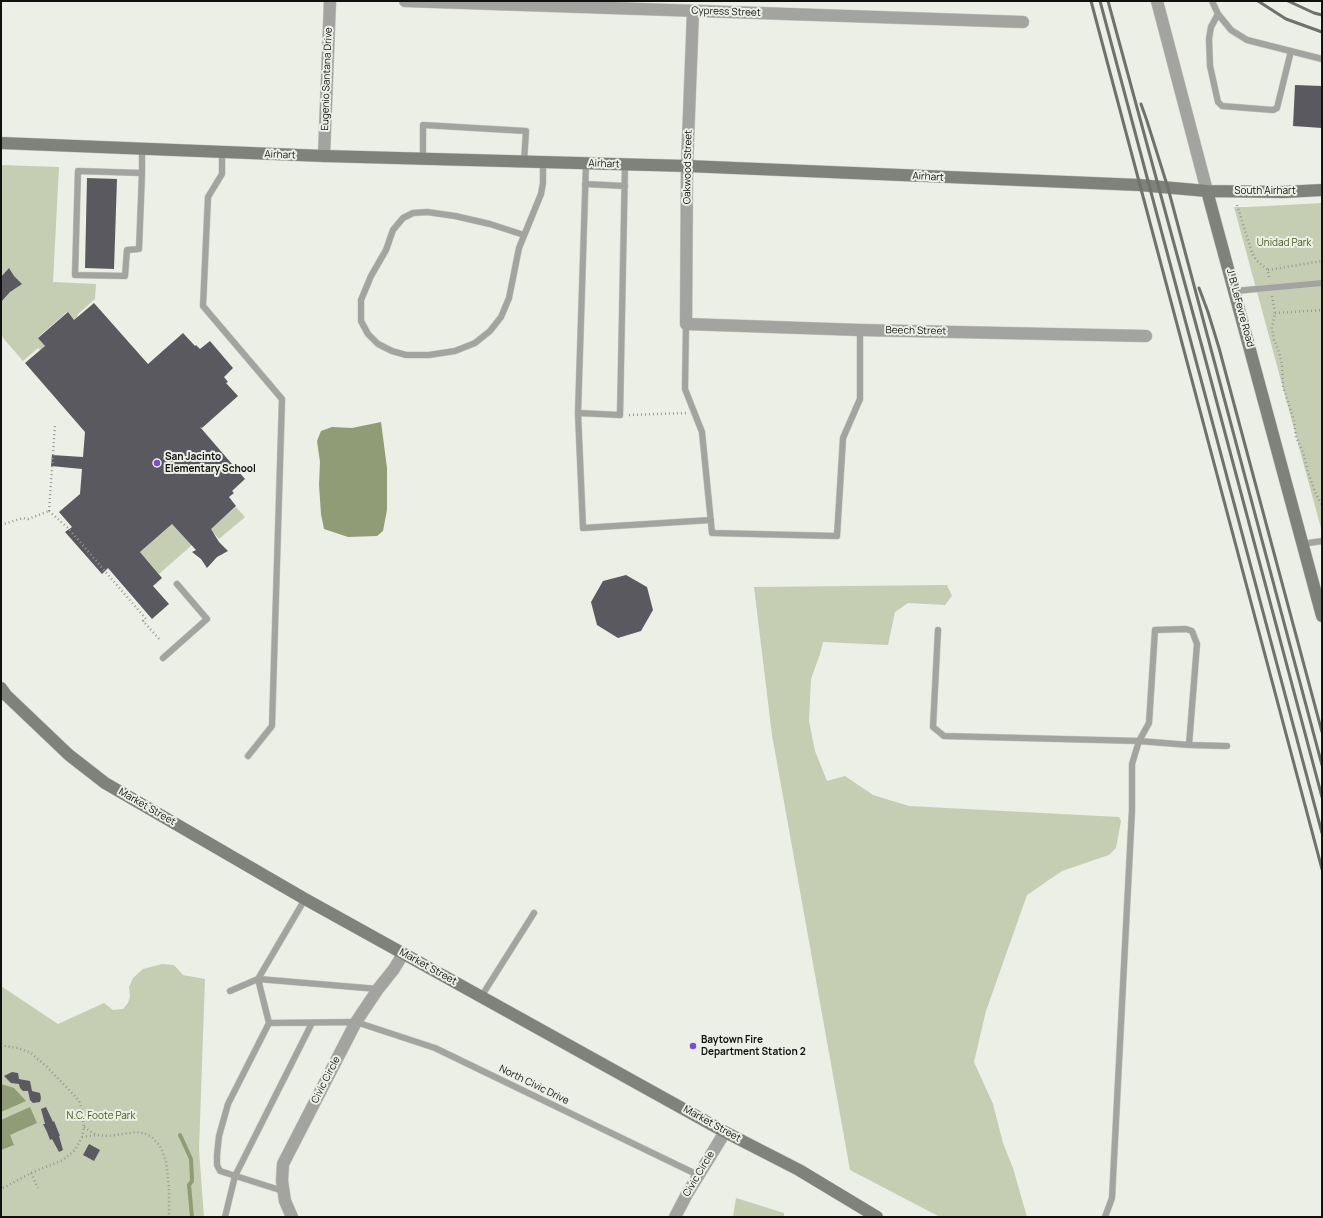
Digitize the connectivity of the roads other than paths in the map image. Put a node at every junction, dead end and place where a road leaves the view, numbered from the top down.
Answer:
1 (330, 1) edge
2 (405, 1) edge
3 (1157, 1) edge
4 (1212, 1) edge
5 (693, 11) junction
6 (1218, 14) junction
7 (1023, 22) dead end
8 (1291, 51) junction
9 (1322, 59) edge
10 (1, 143) edge
11 (142, 149) junction
12 (222, 152) junction
13 (324, 156) junction
14 (423, 159) junction
15 (524, 162) junction
16 (543, 162) junction
17 (586, 164) junction
18 (625, 165) junction
19 (687, 166) junction
20 (142, 173) junction
21 (585, 184) junction
22 (625, 186) junction
23 (1322, 190) edge
24 (1207, 191) junction
25 (524, 235) junction
26 (1322, 284) edge
27 (1235, 291) junction
28 (686, 324) junction
29 (860, 330) junction
30 (1146, 336) dead end
31 (578, 413) junction
32 (711, 520) junction
33 (1322, 541) edge
34 (1302, 544) junction
35 (177, 584) dead end
36 (1322, 616) edge
37 (938, 630) dead end
38 (163, 658) dead end
39 (1, 688) edge
40 (1139, 741) junction
41 (1189, 745) junction
42 (1227, 746) dead end
43 (248, 756) dead end
44 (305, 899) junction
45 (534, 913) dead end
46 (403, 954) junction
47 (258, 979) junction
48 (378, 989) junction
49 (230, 991) dead end
50 (481, 997) junction
51 (356, 1022) junction
52 (269, 1023) junction
53 (312, 1023) junction
54 (725, 1132) junction
55 (698, 1175) junction
56 (235, 1176) junction
57 (283, 1191) junction
58 (224, 1217) edge
59 (292, 1217) edge
60 (676, 1217) edge
61 (877, 1217) edge
62 (1105, 1217) edge

1 - 13 street, Eugenio Santana Drive
2 - 5 street, Cypress Street
3 - 24 street, J. B. LeFevre Road
4 - 6 lane
5 - 7 street, Cypress Street
5 - 19 street, Oakwood Street
6 - 8 lane
6 - 8 lane
8 - 9 lane
10 - 11 street, Airhart
11 - 12 street, Airhart
11 - 20 lane
12 - 13 street, Airhart
12 - 43 lane
13 - 14 street, Airhart
14 - 15 street, Airhart
14 - 15 lane
15 - 16 street, Airhart
16 - 17 street, Airhart
16 - 25 lane
17 - 18 street, Airhart
17 - 21 lane
18 - 19 street, Airhart
18 - 22 lane
19 - 24 street, Airhart
19 - 28 street, Oakwood Street
20 - 20 lane
21 - 22 lane
21 - 31 lane
22 - 31 lane
23 - 24 street, South Airhart
24 - 27 street, J. B. LeFevre Road
25 - 25 lane
26 - 27 lane
27 - 34 street, J. B. LeFevre Road
28 - 29 street, Beech Street
28 - 32 lane
29 - 30 street, Beech Street
29 - 32 lane
31 - 32 lane
33 - 34 lane
34 - 36 street, J. B. LeFevre Road
35 - 38 lane
37 - 40 lane
39 - 44 street, Market Street
40 - 41 lane
40 - 41 lane
40 - 62 lane
41 - 42 lane
44 - 46 street, Market Street
44 - 47 lane
45 - 50 lane
46 - 48 street, Civic Circle
46 - 50 street, Market Street
47 - 48 lane
47 - 49 lane
47 - 52 lane
48 - 51 street, Civic Circle
50 - 54 street, Market Street
51 - 53 lane, North Civic Drive
51 - 55 lane, North Civic Drive
51 - 57 street, Civic Circle
52 - 53 lane, North Civic Drive
52 - 56 lane
53 - 56 lane
54 - 55 street, Civic Circle
54 - 61 street, Market Street
55 - 60 street, Civic Circle
56 - 57 lane
56 - 58 lane
57 - 59 street, Civic Circle

